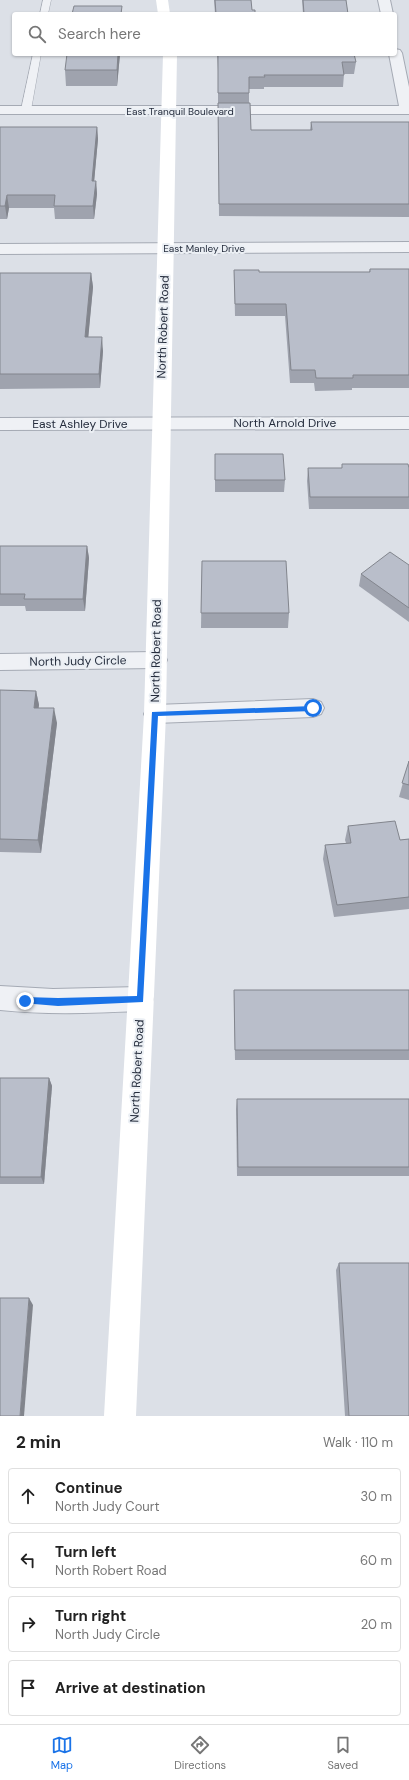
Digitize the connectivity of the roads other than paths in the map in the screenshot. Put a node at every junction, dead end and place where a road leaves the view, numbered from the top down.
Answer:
1 (47, 0) edge
2 (162, 0) edge
3 (384, 0) edge
4 (44, 12) edge
5 (164, 12) edge
6 (387, 12) edge
7 (37, 56) edge
8 (170, 56) edge
9 (396, 56) edge
10 (0, 110) edge
11 (26, 110) junction
12 (408, 110) edge
13 (167, 111) junction
14 (409, 247) edge
15 (165, 248) junction
16 (0, 249) edge
17 (409, 423) edge
18 (0, 424) edge
19 (160, 424) junction
20 (156, 660) junction
21 (0, 662) edge
22 (313, 708) dead end
23 (155, 714) junction
24 (0, 998) edge
25 (140, 1000) junction
26 (120, 1416) edge

1 - 4 lane
2 - 5 main road
3 - 6 street
7 - 11 lane
8 - 13 main road, North Robert Road
9 - 12 street
10 - 11 street, East Tranquil Boulevard
11 - 13 street, East Tranquil Boulevard
12 - 13 street, East Tranquil Boulevard
13 - 15 main road, North Robert Road
14 - 15 street, East Manley Drive
15 - 16 street, East Manley Drive
15 - 19 main road, North Robert Road
17 - 19 street, North Arnold Drive
18 - 19 street, East Ashley Drive
19 - 20 main road, North Robert Road
20 - 21 street, North Judy Circle
20 - 23 main road, North Robert Road
22 - 23 street
23 - 25 main road, North Robert Road
24 - 25 street
25 - 26 main road, North Robert Road

